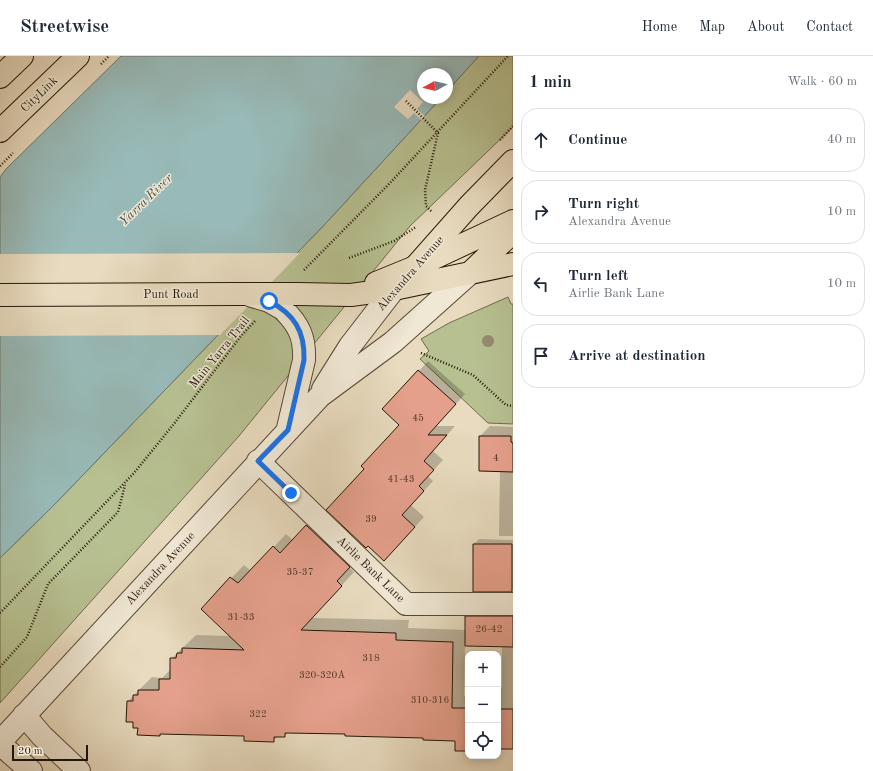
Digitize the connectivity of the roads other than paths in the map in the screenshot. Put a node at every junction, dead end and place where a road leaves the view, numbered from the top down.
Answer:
1 (22, 56) edge
2 (78, 56) edge
3 (0, 77) edge
4 (0, 130) edge
5 (513, 161) edge
6 (513, 221) edge
7 (513, 232) edge
8 (513, 264) edge
9 (415, 267) junction
10 (469, 274) junction
11 (394, 289) junction
12 (293, 293) junction
13 (343, 294) junction
14 (0, 295) edge
15 (320, 396) junction
16 (288, 430) junction
17 (258, 461) junction
18 (513, 604) edge
19 (24, 715) junction
20 (0, 743) edge
21 (31, 771) edge
22 (79, 771) edge

1 - 3 main road
2 - 4 main road, CityLink
5 - 9 main road, Alexandra Avenue
6 - 9 main road, Punt Road
7 - 10 main road, Alexandra Avenue
8 - 10 main road, Punt Road
9 - 11 main road, Alexandra Avenue
9 - 13 main road, Punt Road
10 - 11 main road, Punt Road
10 - 15 street, Alexandra Avenue
11 - 13 main road, Punt Road
11 - 15 street, Alexandra Avenue
12 - 13 main road, Punt Road
12 - 14 main road, Punt Road, bridge
12 - 16 street
15 - 16 street, Alexandra Avenue
16 - 17 street, Alexandra Avenue
17 - 18 street, Airlie Bank Lane
17 - 19 street, Alexandra Avenue
19 - 20 street, Alexandra Avenue
19 - 22 street
20 - 21 street

